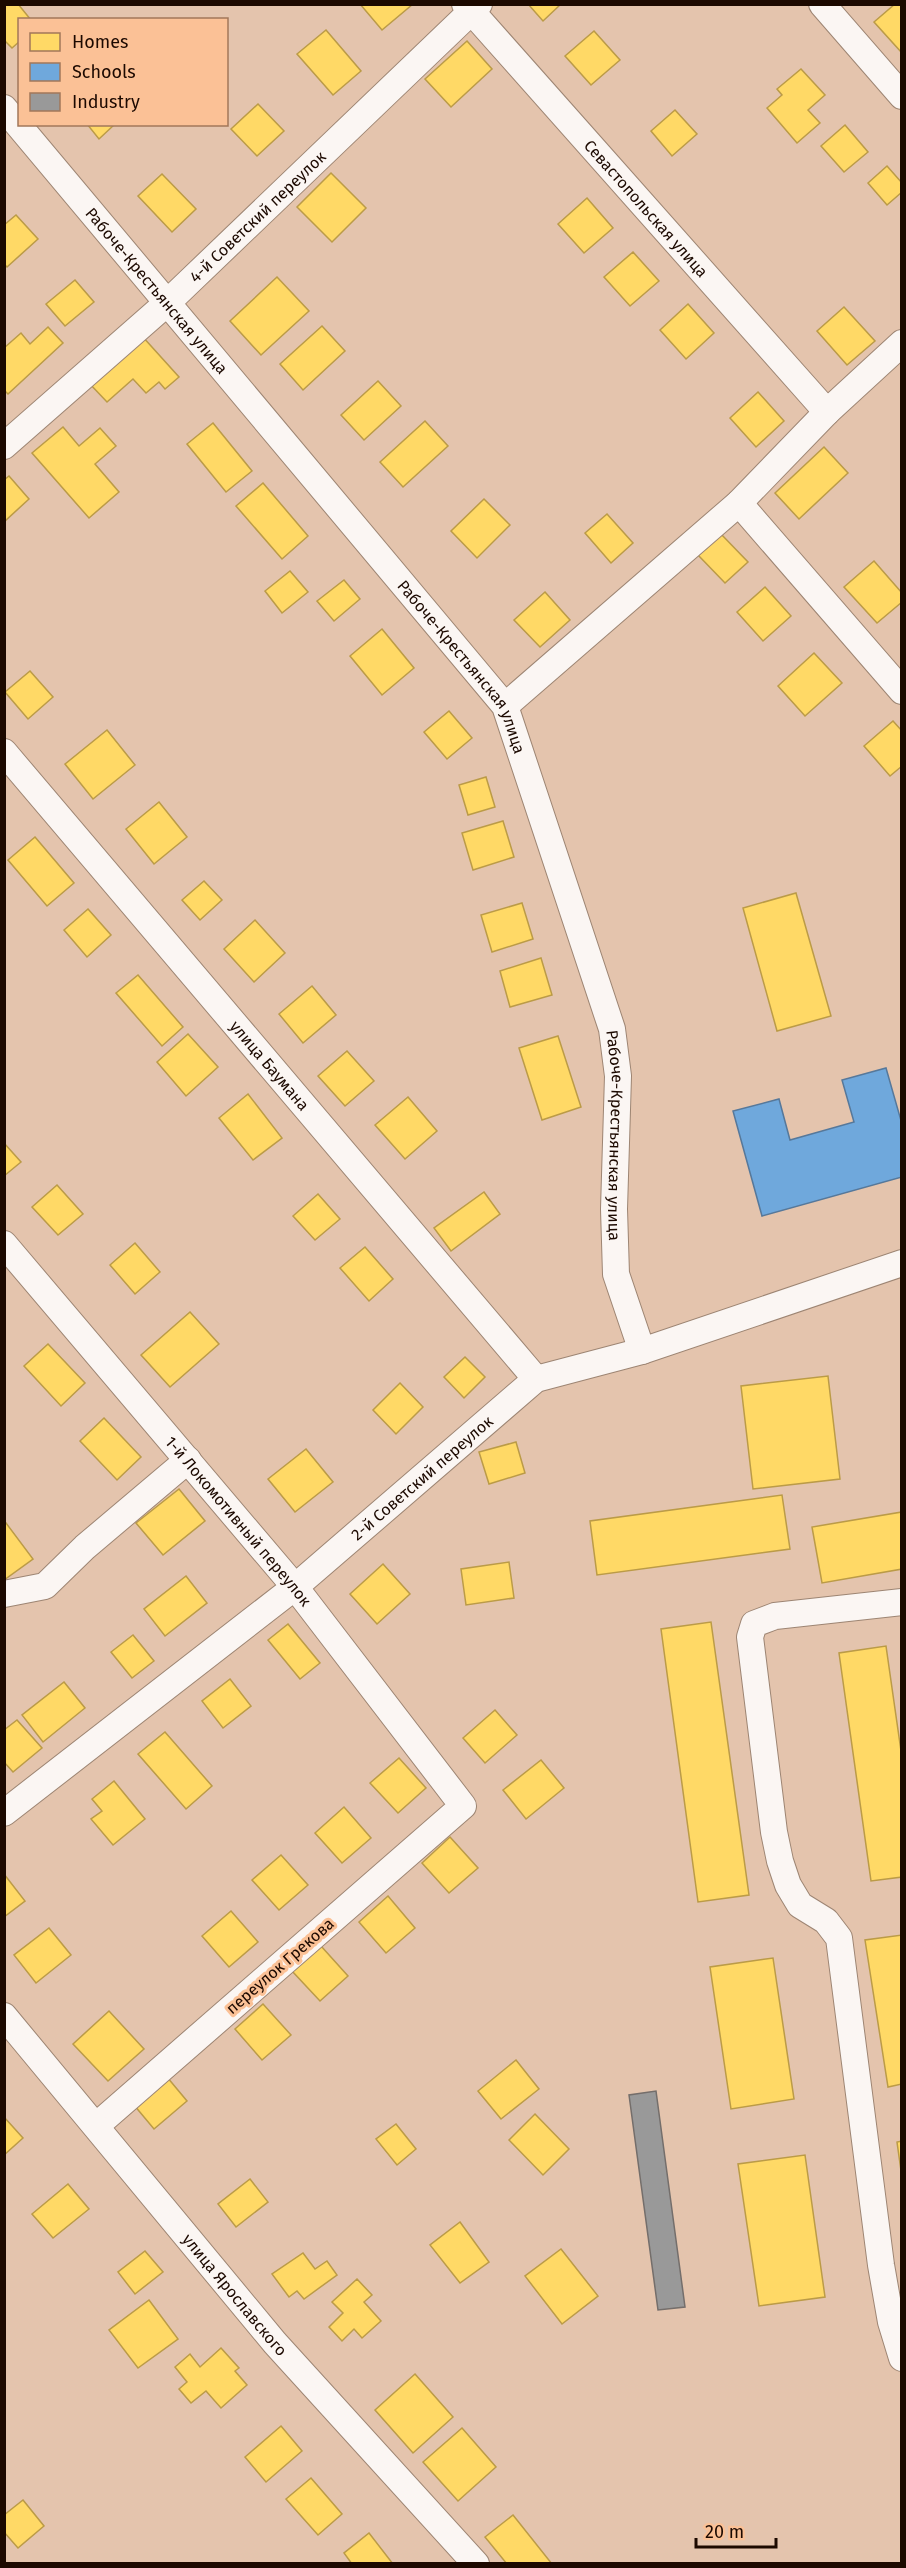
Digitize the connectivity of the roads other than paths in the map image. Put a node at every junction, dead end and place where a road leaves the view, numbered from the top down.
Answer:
1 (822, 4) edge
2 (472, 7) edge
3 (902, 96) edge
4 (4, 108) edge
5 (18, 125) edge
6 (19, 126) edge
7 (167, 303) junction
8 (902, 343) edge
9 (827, 412) junction
10 (4, 446) edge
11 (739, 503) junction
12 (902, 691) edge
13 (505, 706) junction
14 (4, 752) edge
15 (4, 1244) edge
16 (902, 1263) edge
17 (642, 1351) junction
18 (536, 1379) junction
19 (188, 1460) junction
20 (295, 1587) junction
21 (4, 1594) edge
22 (902, 1602) edge
23 (463, 1806) joint
24 (4, 1813) edge
25 (4, 2016) edge
26 (96, 2126) junction
27 (896, 2321) edge
28 (902, 2358) edge
29 (476, 2564) edge

1 - 3 street
2 - 7 street, 4-й Советский переулок
2 - 9 street, Севастопольская улица
4 - 5 street, Рабоче-Крестьянская улица
6 - 7 street, Рабоче-Крестьянская улица
7 - 10 street, 4-й Советский переулок
7 - 13 street, Рабоче-Крестьянская улица
8 - 9 street
9 - 11 street
11 - 12 street
11 - 13 street
13 - 17 street, Рабоче-Крестьянская улица
14 - 18 street, улица Баумана
15 - 19 street, 1-й Локомотивный переулок
16 - 17 street, 2-й Советский переулок
17 - 18 street, 2-й Советский переулок
18 - 20 street, 2-й Советский переулок
19 - 20 street, 1-й Локомотивный переулок
19 - 21 street
20 - 23 street, 1-й Локомотивный переулок
20 - 24 street, 2-й Советский переулок
22 - 27 street
23 - 26 street, переулок Грекова
25 - 26 street, улица Ярославского
26 - 29 street, улица Ярославского
27 - 28 street

